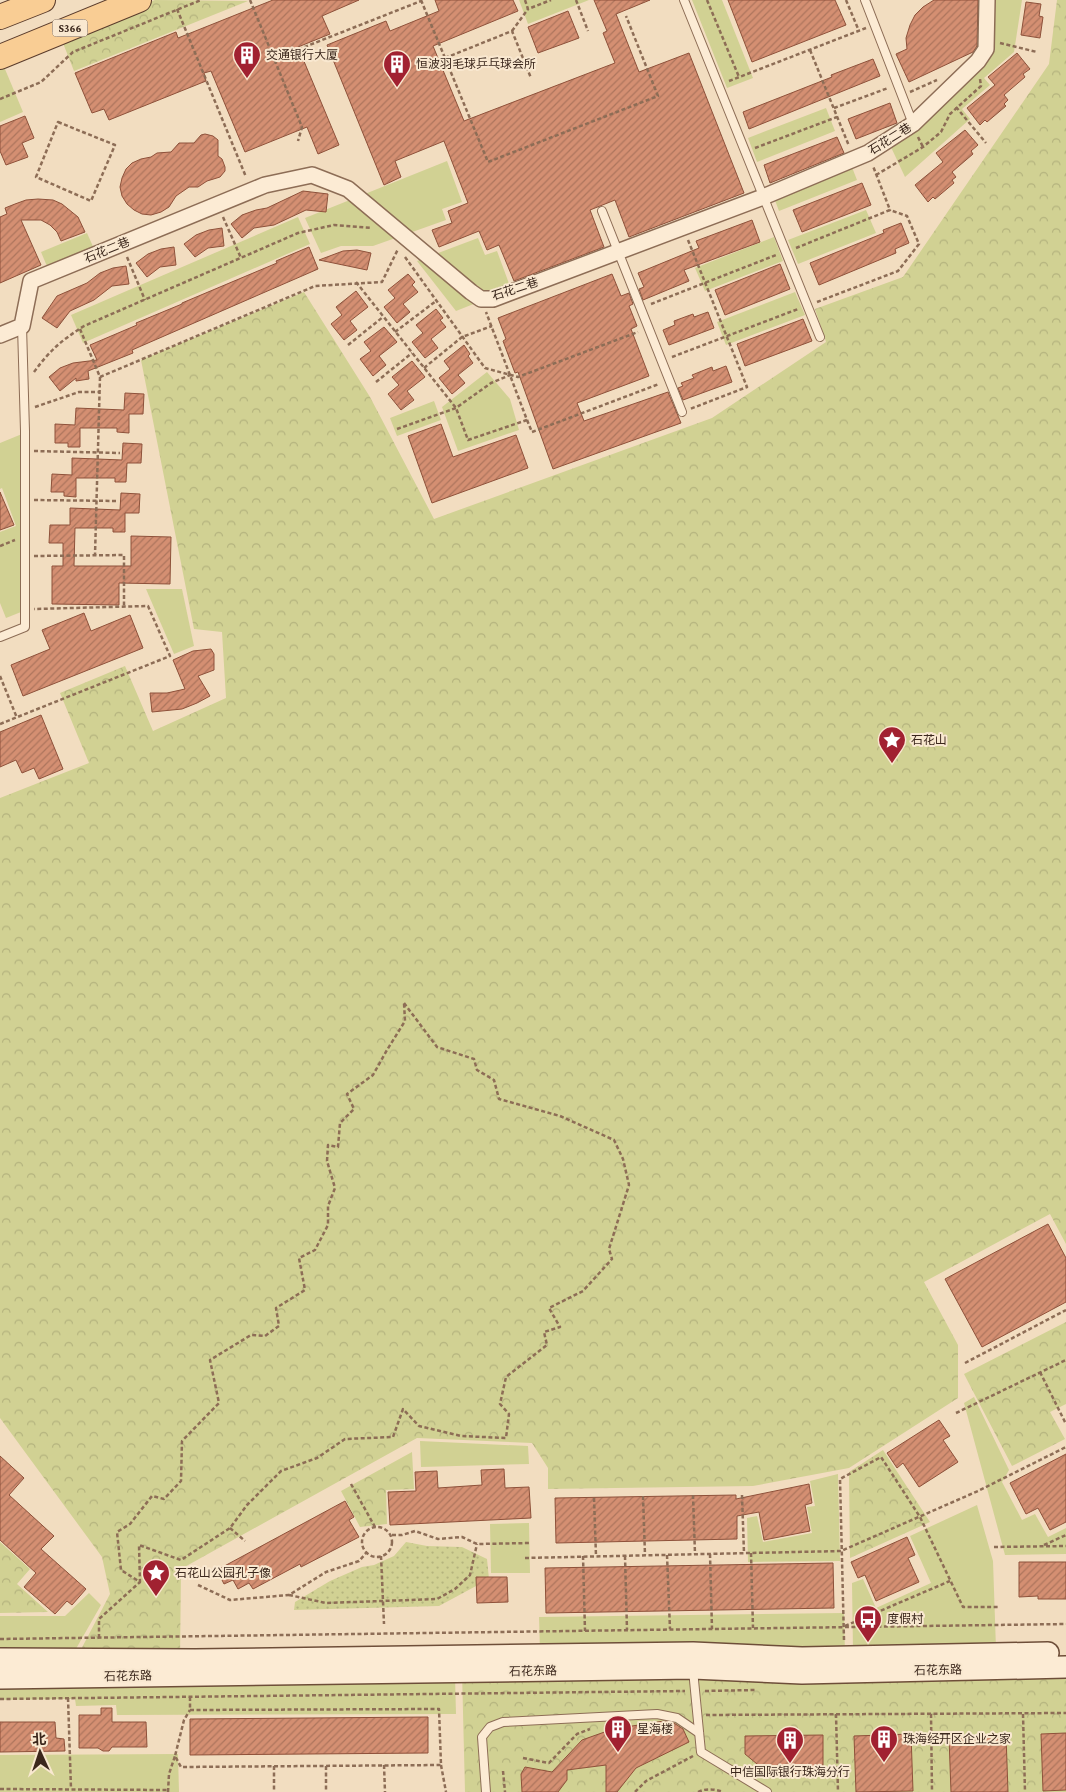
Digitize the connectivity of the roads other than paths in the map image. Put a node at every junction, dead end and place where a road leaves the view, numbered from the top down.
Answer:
1 (42, 0) edge
2 (139, 0) edge
3 (684, 0) edge
4 (866, 0) edge
5 (987, 0) edge
6 (4, 13) edge
7 (0, 57) edge
8 (913, 124) junction
9 (763, 198) junction
10 (602, 211) dead end
11 (618, 251) junction
12 (22, 326) junction
13 (0, 335) edge
14 (820, 337) dead end
15 (682, 412) road end
16 (0, 637) edge
17 (1066, 1653) edge
18 (0, 1659) edge
19 (1066, 1667) edge
20 (692, 1668) junction
21 (0, 1678) edge
22 (699, 1733) junction
23 (486, 1792) edge
24 (767, 1792) edge

1 - 6 main road
2 - 7 main road, S366
3 - 9 lane
4 - 8 lane
5 - 8 street, 石花二巷
8 - 9 street, 石花二巷
9 - 11 street, 石花二巷
9 - 14 lane
10 - 11 lane
11 - 12 street, 石花二巷
11 - 15 lane
12 - 13 street
12 - 16 lane
17 - 18 main road, 石花东路
19 - 20 main road, 石花东路
20 - 21 main road, 石花东路
20 - 22 lane
22 - 23 lane
22 - 24 lane

